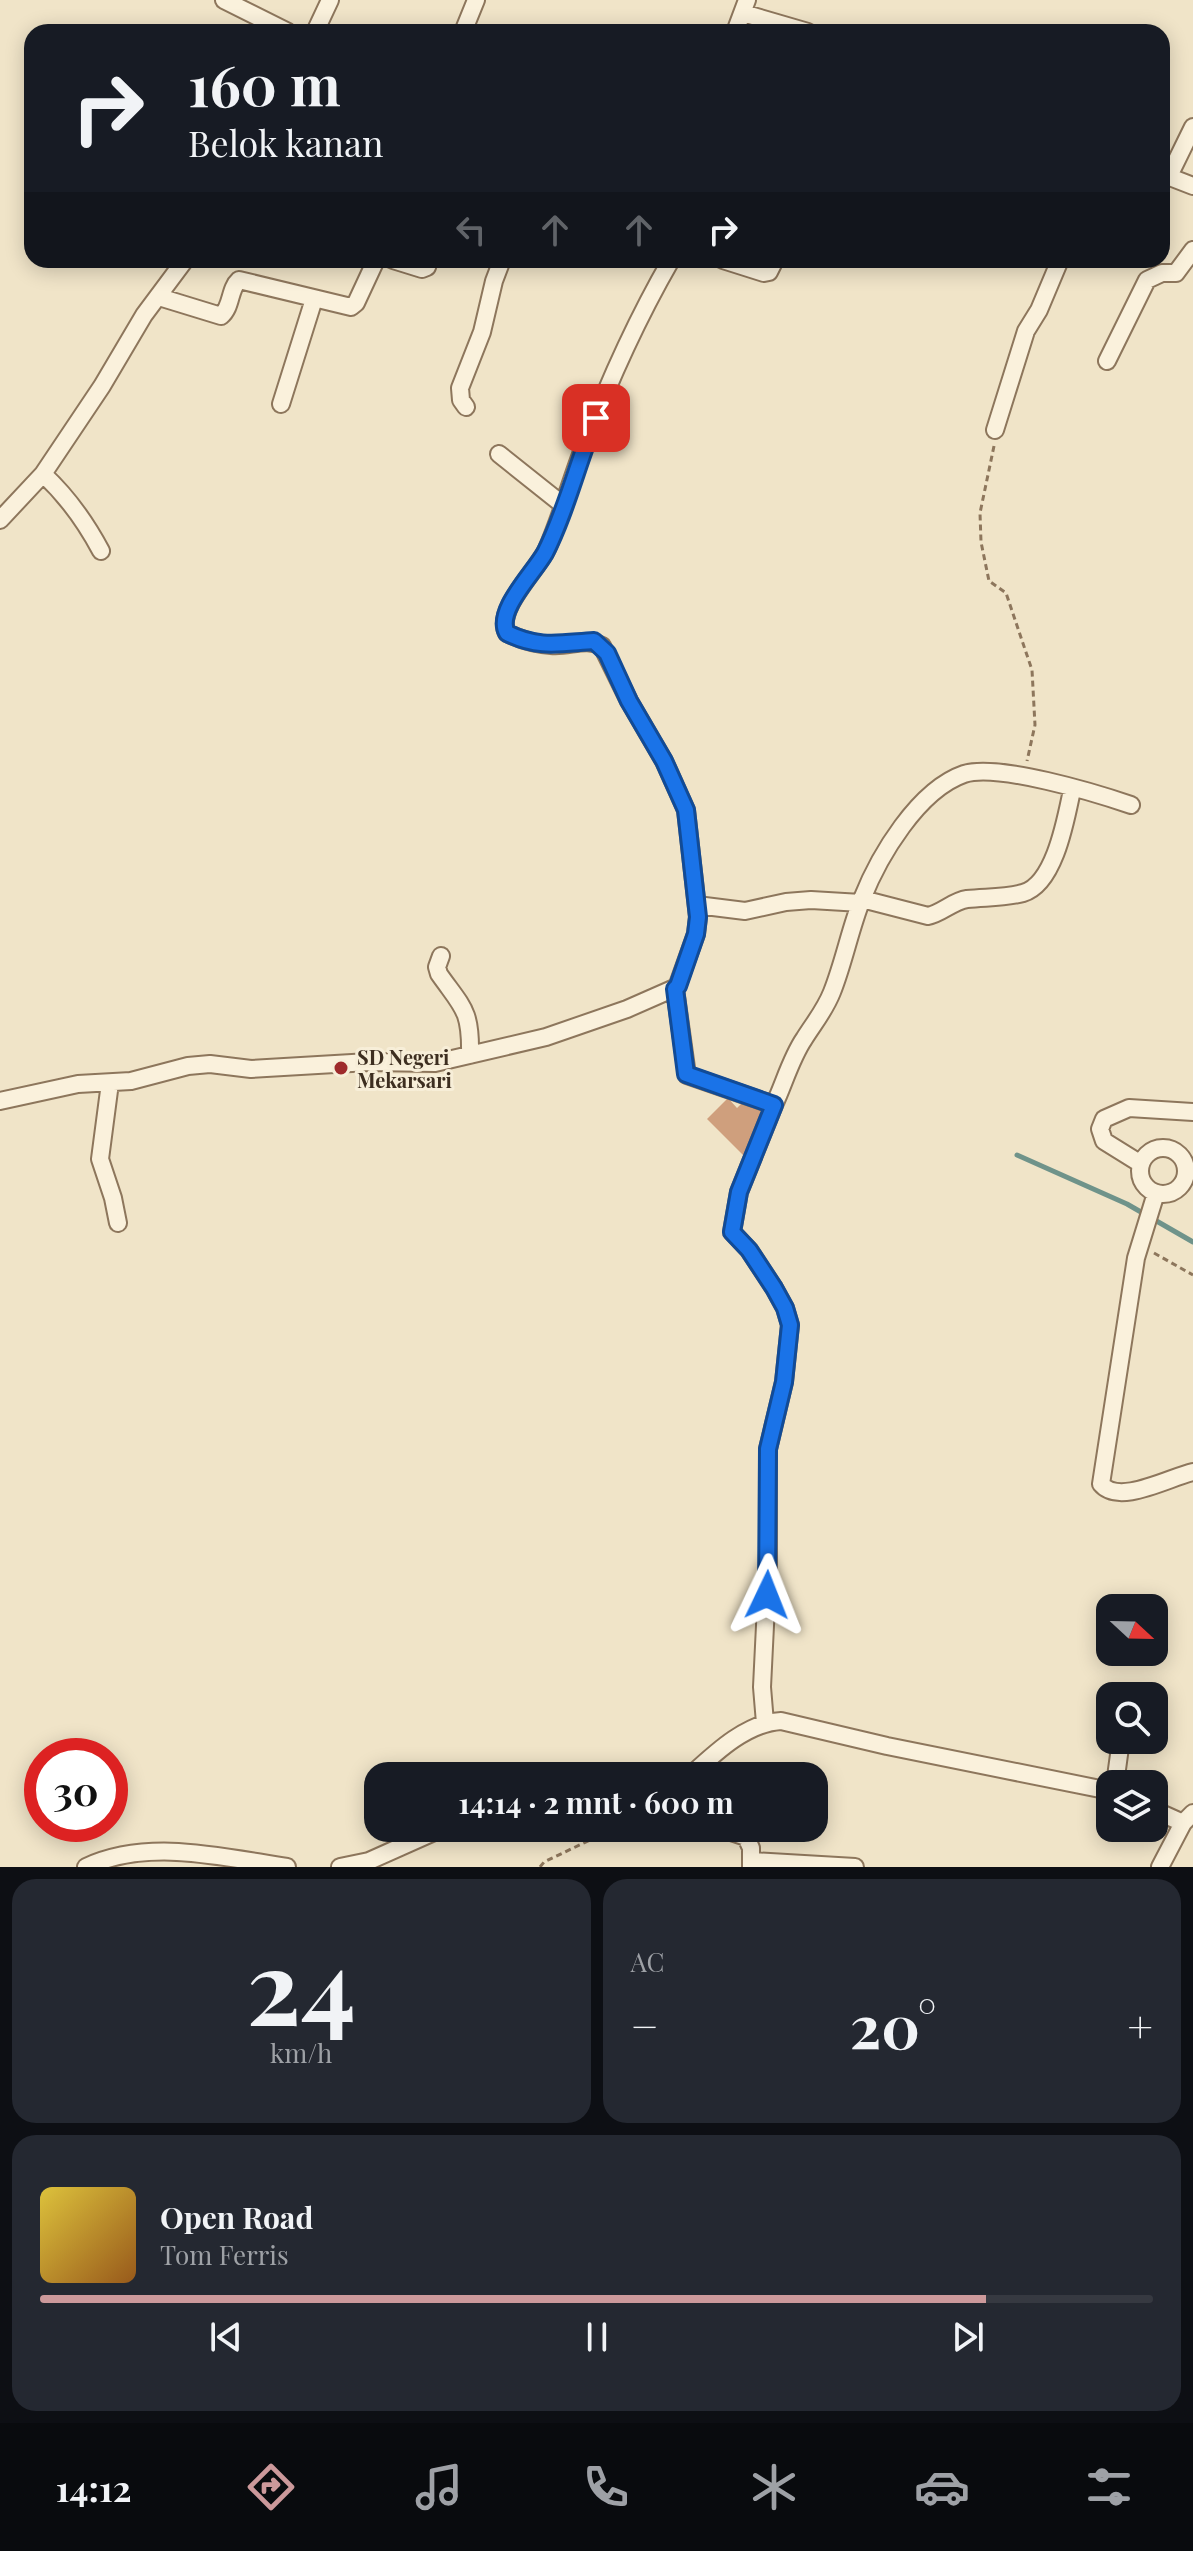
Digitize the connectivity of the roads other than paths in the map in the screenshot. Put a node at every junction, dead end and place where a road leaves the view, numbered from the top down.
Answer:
1 (224, 0) edge
2 (330, 0) edge
3 (476, 0) edge
4 (745, 6) edge
5 (272, 24) edge
6 (319, 24) edge
7 (466, 24) edge
8 (789, 24) edge
9 (1193, 127) edge
10 (1170, 168) edge
11 (1170, 177) edge
12 (1193, 186) edge
13 (1193, 250) edge
14 (179, 268) edge
15 (372, 268) edge
16 (499, 268) edge
17 (667, 268) edge
18 (748, 268) edge
19 (771, 268) edge
20 (1057, 268) edge
21 (159, 297) junction
22 (314, 299) junction
23 (1107, 361) dead end
24 (281, 404) dead end
25 (466, 407) dead end
26 (995, 430) road end
27 (499, 454) dead end
28 (43, 474) junction
29 (563, 505) junction
30 (0, 520) edge
31 (101, 551) dead end
32 (1072, 790) junction
33 (1131, 805) dead end
34 (862, 901) junction
35 (697, 905) junction
36 (441, 956) dead end
37 (675, 989) junction
38 (470, 1055) junction
39 (110, 1083) junction
40 (0, 1101) edge
41 (774, 1105) junction
42 (1193, 1112) edge
43 (1141, 1164) junction
44 (1155, 1198) junction
45 (118, 1223) dead end
46 (1193, 1472) edge
47 (765, 1723) junction
48 (707, 1762) edge
49 (1096, 1788) edge
50 (1168, 1813) edge
51 (1188, 1818) edge
52 (412, 1842) edge
53 (748, 1842) edge
54 (752, 1864) edge
55 (86, 1867) edge
56 (287, 1867) edge
57 (340, 1867) edge
58 (855, 1867) edge
59 (1160, 1867) edge

1 - 5 street
2 - 6 street
3 - 7 street
4 - 8 street
9 - 10 street
11 - 12 street
13 - 23 street
14 - 21 street
15 - 22 street
16 - 25 street
17 - 29 street
18 - 19 street
20 - 26 street
21 - 22 street
21 - 28 street
22 - 24 street
27 - 29 street
28 - 30 street
28 - 31 street
29 - 35 street
32 - 33 street
32 - 34 street
32 - 34 street
34 - 35 street
34 - 41 street
35 - 37 street
36 - 38 street
37 - 38 street
37 - 41 street
38 - 39 street
39 - 40 street
39 - 45 street
41 - 47 street
42 - 43 street
43 - 44 street
43 - 44 street
44 - 46 street
47 - 48 street
47 - 49 street
50 - 51 street
51 - 59 street
52 - 57 street
53 - 54 street
54 - 58 street
55 - 56 street

